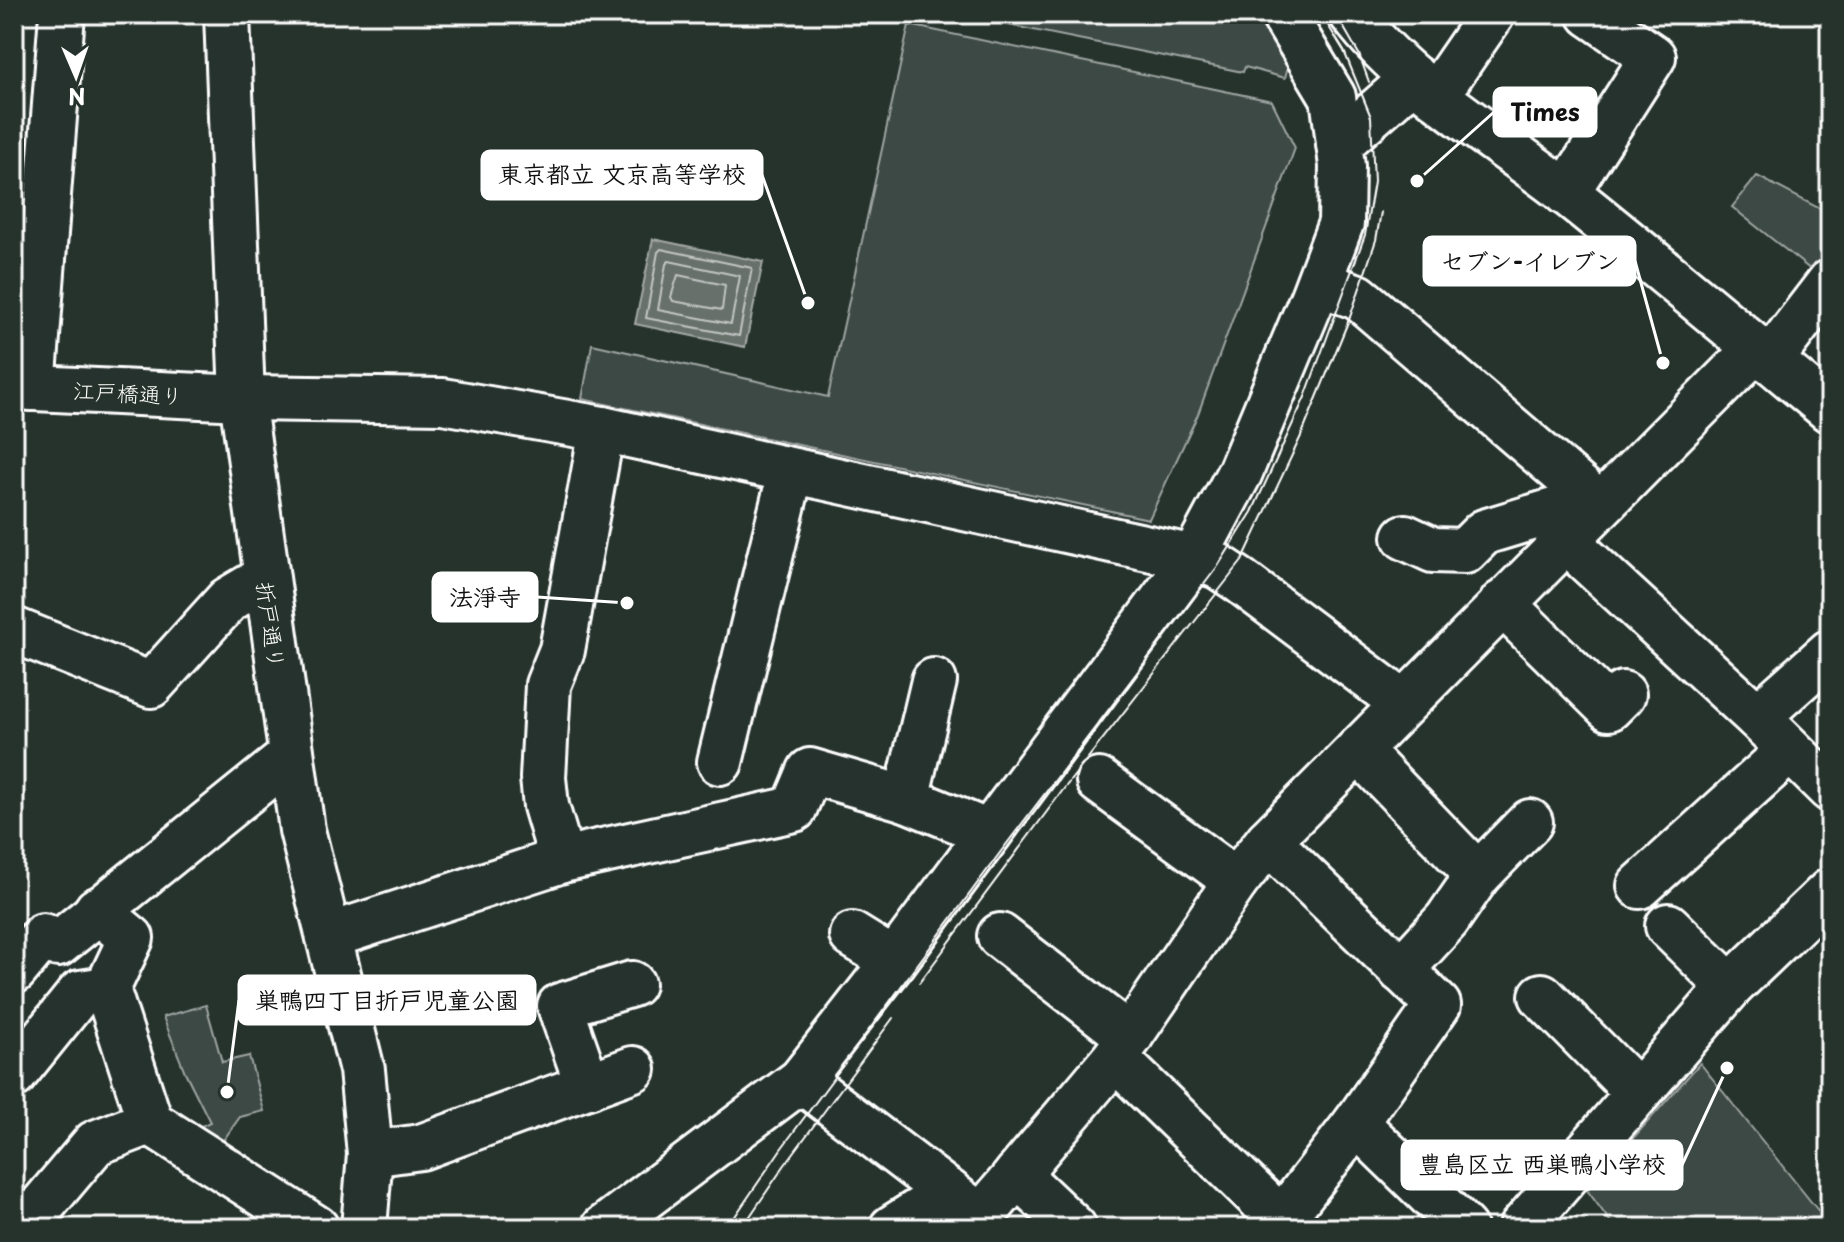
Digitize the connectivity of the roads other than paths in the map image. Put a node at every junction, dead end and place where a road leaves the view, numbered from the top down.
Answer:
1 (62, 14) edge
2 (227, 14) edge
3 (1283, 14) edge
4 (1352, 14) edge
5 (1492, 14) edge
6 (1590, 14) edge
7 (1425, 86) junction
8 (1339, 144) junction
9 (1566, 193) junction
10 (1830, 282) edge
11 (1319, 283) junction
12 (1763, 354) junction
13 (24, 388) edge
14 (242, 398) junction
15 (1830, 410) edge
16 (602, 429) junction
17 (791, 471) junction
18 (1596, 502) junction
19 (1405, 537) dead end
20 (1565, 540) junction
21 (1194, 558) junction
22 (265, 578) junction
23 (1502, 603) junction
24 (14, 630) edge
25 (1830, 652) edge
26 (934, 681) dead end
27 (1623, 694) dead end
28 (1403, 703) junction
29 (1757, 717) junction
30 (1358, 750) junction
31 (1790, 750) junction
32 (291, 756) junction
33 (720, 762) dead end
34 (1099, 781) dead end
35 (1830, 789) edge
36 (906, 799) junction
37 (1530, 822) dead end
38 (989, 833) junction
39 (1268, 841) junction
40 (562, 860) junction
41 (1478, 875) junction
42 (1236, 881) junction
43 (1640, 886) dead end
44 (1830, 891) edge
45 (97, 910) junction
46 (1668, 926) dead end
47 (852, 935) dead end
48 (329, 936) junction
49 (1000, 936) dead end
50 (894, 961) junction
51 (1401, 970) junction
52 (14, 971) edge
53 (632, 984) dead end
54 (1730, 987) junction
55 (107, 989) junction
56 (1542, 996) dead end
57 (1122, 1047) junction
58 (633, 1069) dead end
59 (14, 1075) edge
60 (801, 1080) junction
61 (588, 1086) junction
62 (1638, 1093) junction
63 (150, 1122) junction
64 (1356, 1123) junction
65 (370, 1154) junction
66 (1017, 1174) junction
67 (949, 1192) junction
68 (1279, 1224) edge
69 (14, 1228) edge
70 (316, 1228) edge
71 (364, 1228) edge
72 (604, 1228) edge
73 (892, 1228) edge
74 (1074, 1228) edge
75 (1464, 1228) edge
76 (1521, 1228) edge

1 - 13 street
2 - 14 street, 折戸通り
3 - 8 street
4 - 7 street
5 - 7 street
6 - 9 street
7 - 8 street
7 - 9 street
8 - 11 street
9 - 12 street
10 - 12 street
11 - 18 street
11 - 21 street
12 - 15 street
12 - 18 street
13 - 14 street, 江戸橋通り
14 - 16 street, 江戸橋通り
14 - 22 street, 折戸通り
16 - 17 street, 江戸橋通り
16 - 40 street
17 - 21 street, 江戸橋通り
17 - 33 street
18 - 19 street
18 - 20 street
20 - 23 street
20 - 29 street
21 - 28 street, 江戸橋通り
21 - 38 street
22 - 24 street
22 - 32 street, 折戸通り
23 - 27 street
23 - 28 street
25 - 29 street
26 - 36 street
28 - 30 street
29 - 31 street
30 - 39 street
30 - 41 street
31 - 35 street
31 - 43 street
32 - 45 street
32 - 48 street, 折戸通り
34 - 42 street
36 - 38 street
36 - 40 street
37 - 41 street
38 - 50 street
39 - 42 street
39 - 51 street
40 - 48 street
41 - 51 street
42 - 57 street
44 - 54 street
45 - 52 street
45 - 55 street
46 - 54 street
47 - 50 street
48 - 65 street, 折戸通り
49 - 57 street
50 - 60 street
51 - 64 street
53 - 61 street
54 - 62 street
55 - 59 street
55 - 63 street
56 - 62 street
57 - 66 street
57 - 68 street
58 - 61 street
60 - 67 street
60 - 72 street
61 - 65 street
62 - 76 street
63 - 69 street
63 - 70 street
64 - 68 street
64 - 75 street
65 - 71 street, 折戸通り
66 - 67 street
66 - 74 street
67 - 73 street

